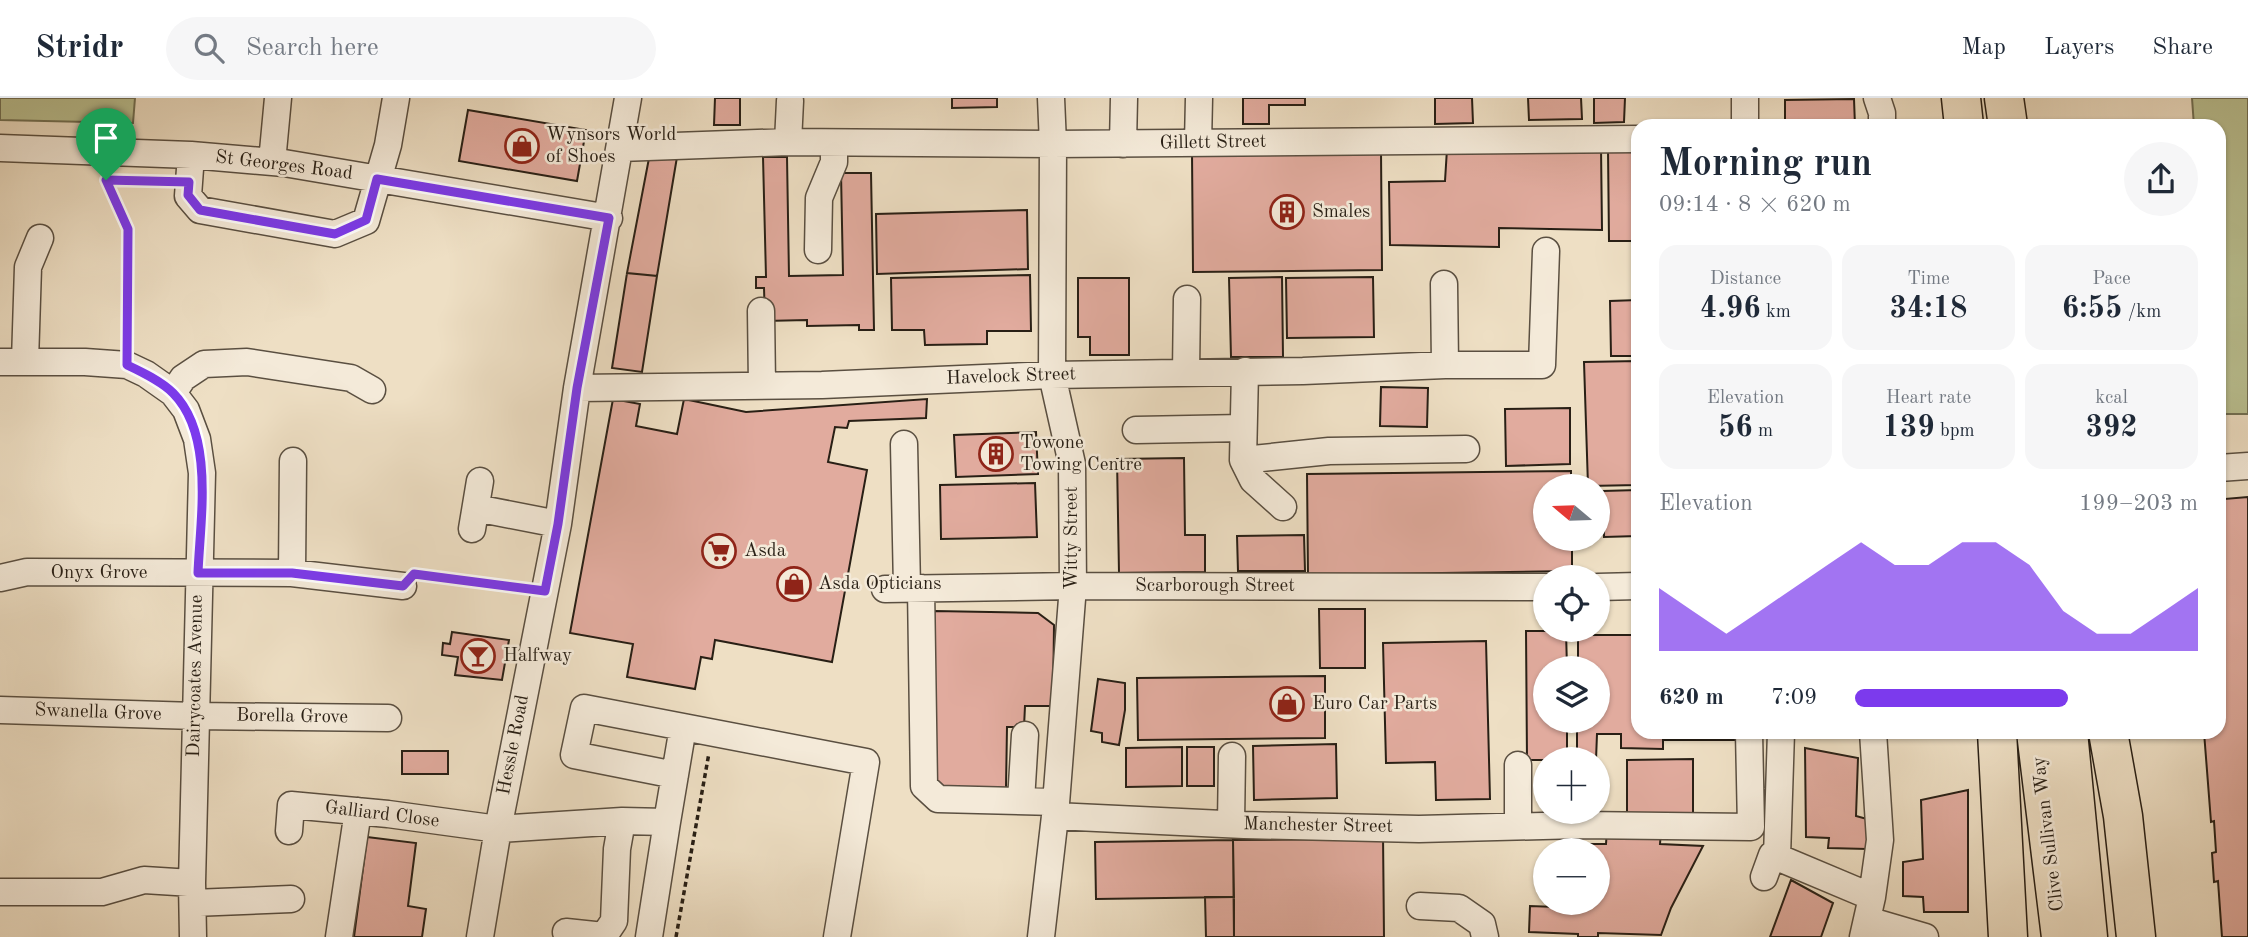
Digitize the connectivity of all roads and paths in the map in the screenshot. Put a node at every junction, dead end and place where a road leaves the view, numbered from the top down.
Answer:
1 (278, 98) edge
2 (396, 98) edge
3 (628, 98) edge
4 (1051, 98) edge
5 (1124, 98) edge
6 (1199, 98) edge
7 (1745, 98) edge
8 (1877, 98) edge
9 (2004, 98) edge
10 (790, 101) dead end
11 (1745, 119) edge
12 (1882, 119) edge
13 (2007, 119) edge
14 (1631, 139) edge
15 (788, 142) junction
16 (834, 143) junction
17 (1198, 143) junction
18 (1053, 144) junction
19 (1123, 144) junction
20 (0, 148) edge
21 (620, 148) junction
22 (191, 155) junction
23 (272, 162) junction
24 (377, 179) junction
25 (189, 182) junction
26 (609, 218) junction
27 (40, 238) dead end
28 (818, 250) dead end
29 (1546, 251) dead end
30 (1444, 284) dead end
31 (1187, 299) dead end
32 (761, 311) dead end
33 (13, 362) edge
34 (127, 365) junction
35 (1445, 365) junction
36 (1186, 372) junction
37 (1245, 372) junction
38 (1052, 375) junction
39 (762, 385) junction
40 (577, 388) junction
41 (372, 390) dead end
42 (173, 393) junction
43 (1243, 428) junction
44 (1136, 430) dead end
45 (904, 444) dead end
46 (1466, 449) dead end
47 (1243, 460) junction
48 (293, 461) dead end
49 (2248, 466) edge
50 (2226, 468) edge
51 (480, 481) dead end
52 (1283, 507) dead end
53 (558, 524) junction
54 (198, 573) junction
55 (292, 573) junction
56 (0, 578) edge
57 (403, 586) joint
58 (1073, 586) junction
59 (1610, 586) edge
60 (1631, 586) edge
61 (1533, 587) edge
62 (904, 588) junction
63 (545, 591) junction
64 (0, 709) edge
65 (195, 716) junction
66 (388, 718) dead end
67 (683, 727) junction
68 (713, 732) junction
69 (1025, 735) dead end
70 (1749, 739) edge
71 (1780, 739) edge
72 (1873, 739) edge
73 (1997, 739) edge
74 (2037, 739) edge
75 (2069, 739) edge
76 (2109, 739) edge
77 (1232, 756) dead end
78 (1518, 765) dead end
79 (675, 775) junction
80 (1021, 801) junction
81 (1056, 809) junction
82 (358, 811) junction
83 (622, 821) junction
84 (663, 821) junction
85 (1231, 824) junction
86 (1518, 826) junction
87 (498, 829) junction
88 (289, 831) dead end
89 (0, 892) edge
90 (193, 893) junction
91 (291, 899) dead end
92 (1420, 906) dead end
93 (1867, 918) edge
94 (566, 932) dead end
95 (193, 937) edge
96 (339, 937) edge
97 (480, 937) edge
98 (649, 937) edge
99 (676, 937) edge
100 (837, 937) edge
101 (1041, 937) edge
102 (1485, 937) edge
103 (1925, 937) edge
104 (2008, 937) edge
105 (2061, 937) edge
106 (2088, 937) edge
107 (2136, 937) edge

1 - 23 street
2 - 24 street
3 - 21 street, Hessle Road
4 - 18 street, Witty Street
5 - 19 street
6 - 17 street
7 - 11 street
8 - 12 street
9 - 13 highway
10 - 15 street
14 - 17 street, Gillett Street
15 - 16 street, Gillett Street
15 - 21 street, Gillett Street
16 - 18 street, Gillett Street
16 - 28 street
17 - 19 street, Gillett Street
18 - 19 street, Gillett Street
18 - 38 street, Witty Street
20 - 22 street, St Georges Road
21 - 26 street, Hessle Road
22 - 23 street, St Georges Road
22 - 25 street, St Georges Road
23 - 24 street, St Georges Road
24 - 25 street, St Georges Road
24 - 26 street, St Georges Road
25 - 34 path
26 - 40 street, Hessle Road
27 - 33 street
29 - 35 street, Havelock Street
30 - 35 street
31 - 36 street
32 - 39 street
33 - 34 street, Dairycoates Avenue
34 - 42 street, Dairycoates Avenue
35 - 37 street, Havelock Street
36 - 37 street, Havelock Street
36 - 38 street, Havelock Street
37 - 43 street
38 - 39 street, Havelock Street
38 - 58 street, Witty Street
39 - 40 street, Havelock Street
40 - 53 street, Hessle Road
41 - 42 street
42 - 54 street, Dairycoates Avenue
43 - 44 street
43 - 47 street
45 - 62 street, Manchester Street
46 - 47 street
47 - 52 street
48 - 55 street
49 - 50 street
51 - 53 street
53 - 63 street, Hessle Road
54 - 55 street, Onyx Grove
54 - 56 street, Onyx Grove
54 - 65 street, Dairycoates Avenue
55 - 57 street, Onyx Grove
57 - 63 path
58 - 61 street, Scarborough Street
58 - 62 street, Scarborough Street
58 - 81 street, Witty Street
59 - 60 street
62 - 80 street, Manchester Street
63 - 87 street, Hessle Road
64 - 65 street, Swanella Grove
65 - 66 street, Borella Grove
65 - 90 street, Dairycoates Avenue
67 - 68 street
67 - 79 street
67 - 79 street
68 - 99 path
68 - 100 street
69 - 80 street
70 - 86 street, Manchester Street
71 - 93 street
72 - 93 street
73 - 104 highway
74 - 105 highway, Clive Sullivan Way
75 - 106 highway, Clive Sullivan Way
76 - 107 highway
77 - 85 street
78 - 86 street
79 - 84 street
80 - 81 street, Manchester Street
81 - 85 street, Manchester Street
81 - 101 street, Witty Street
82 - 87 street, Galliard Close
82 - 88 street, Galliard Close
82 - 96 street
83 - 84 street
83 - 87 street
83 - 94 street
84 - 98 street
85 - 86 street, Manchester Street
87 - 97 street, Hessle Road
89 - 90 street
90 - 91 street
90 - 95 street, Dairycoates Avenue
92 - 102 street
93 - 103 street

